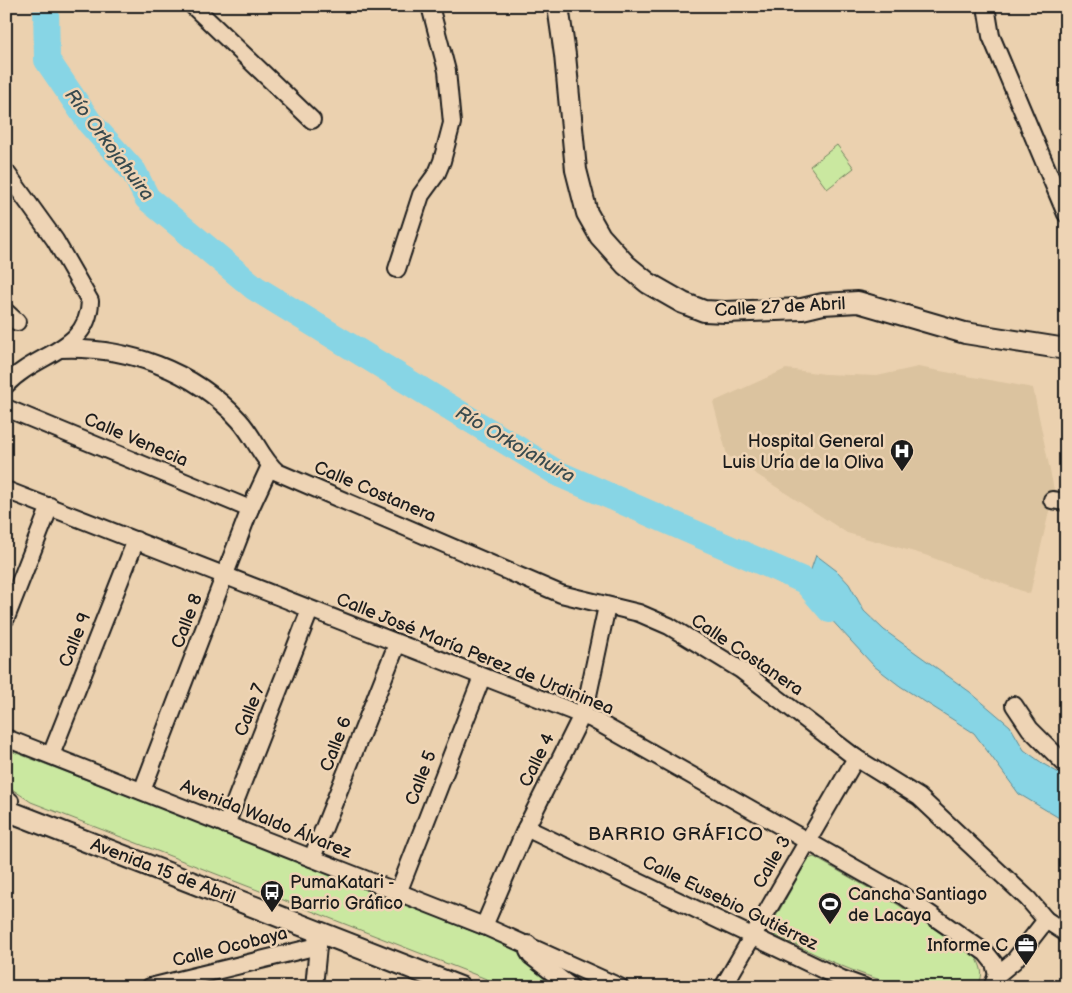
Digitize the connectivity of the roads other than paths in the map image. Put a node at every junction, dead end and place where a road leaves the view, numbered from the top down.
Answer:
1 (193, 6) edge
2 (430, 6) edge
3 (558, 6) edge
4 (986, 6) edge
5 (312, 120) dead end
6 (6, 172) edge
7 (1066, 214) edge
8 (397, 269) dead end
9 (60, 349) junction
10 (1066, 350) edge
11 (6, 385) edge
12 (6, 408) edge
13 (270, 466) junction
14 (6, 490) edge
15 (50, 506) junction
16 (250, 509) junction
17 (136, 540) junction
18 (226, 575) junction
19 (607, 606) junction
20 (310, 610) junction
21 (6, 618) edge
22 (397, 644) junction
23 (482, 677) junction
24 (1014, 705) dead end
25 (582, 715) junction
26 (6, 738) edge
27 (51, 755) junction
28 (856, 758) junction
29 (1066, 765) edge
30 (142, 791) junction
31 (6, 798) edge
32 (6, 810) edge
33 (226, 825) junction
34 (526, 828) junction
35 (807, 841) junction
36 (312, 858) junction
37 (398, 893) junction
38 (1046, 920) junction
39 (484, 926) junction
40 (1066, 933) edge
41 (754, 936) junction
42 (317, 938) junction
43 (528, 944) junction
44 (994, 981) edge
45 (453, 985) edge
46 (150, 987) edge
47 (314, 987) edge
48 (571, 987) edge
49 (620, 987) edge
50 (723, 987) edge
51 (864, 987) edge

1 - 5 street
2 - 8 street
3 - 10 main road, Calle 27 de Abril
4 - 7 street
6 - 9 street
9 - 11 street
9 - 13 street
12 - 16 street, Calle Venecia
13 - 16 street, Calle 8
13 - 19 street, Calle Costanera
14 - 15 street, Calle José María Perez de Urdininea
15 - 17 street, Calle José María Perez de Urdininea
15 - 21 street
16 - 18 street, Calle 8
17 - 18 street, Calle José María Perez de Urdininea
17 - 27 street, Calle 9
18 - 20 street, Calle José María Perez de Urdininea
18 - 30 street, Calle 8
19 - 25 street, Calle 4
19 - 28 street, Calle Costanera
20 - 22 street, Calle José María Perez de Urdininea
20 - 33 street, Calle 7
22 - 23 street, Calle José María Perez de Urdininea
22 - 36 street, Calle 6
23 - 25 street, Calle José María Perez de Urdininea
23 - 37 street, Calle 5
24 - 29 street
25 - 34 street, Calle 4
25 - 35 street, Calle José María Perez de Urdininea
26 - 27 street, Avenida Waldo Álvarez
27 - 30 street, Avenida Waldo Álvarez
28 - 35 street, Calle 3
28 - 38 street, Calle Costanera
30 - 33 street, Avenida Waldo Álvarez
31 - 32 street
32 - 42 main road, Avenida 15 de Abril
33 - 36 street, Avenida Waldo Álvarez
34 - 39 street, Calle 4
34 - 41 street, Calle Eusebio Gutiérrez
35 - 41 street, Calle 3
35 - 44 street, Calle José María Perez de Urdininea
36 - 37 street, Avenida Waldo Álvarez
37 - 39 street, Avenida Waldo Álvarez
38 - 40 street, Calle Costanera
38 - 44 street
39 - 43 street, Avenida Waldo Álvarez
41 - 50 street, Calle 3
41 - 51 street, Calle Eusebio Gutiérrez
42 - 45 main road, Avenida 15 de Abril
42 - 46 street, Calle Ocobaya
42 - 47 street
43 - 48 street
43 - 49 street, Avenida Waldo Álvarez

